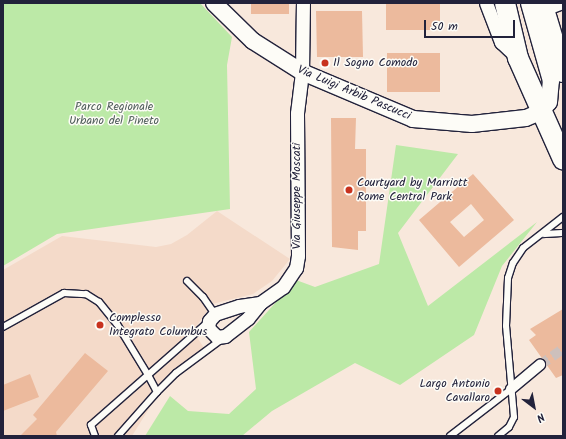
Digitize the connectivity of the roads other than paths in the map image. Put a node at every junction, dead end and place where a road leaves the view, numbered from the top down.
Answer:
1 (214, 3) edge
2 (303, 3) edge
3 (486, 3) edge
4 (505, 3) edge
5 (544, 4) edge
6 (518, 58) junction
7 (302, 72) junction
8 (563, 72) edge
9 (540, 112) junction
10 (563, 160) edge
11 (563, 217) edge
12 (563, 233) edge
13 (544, 234) junction
14 (187, 281) dead end
15 (260, 303) junction
16 (212, 318) junction
17 (3, 327) edge
18 (225, 336) junction
19 (540, 365) tunnel mouth
20 (148, 375) junction
21 (511, 389) junction
22 (157, 392) junction
23 (95, 436) edge
24 (118, 436) edge
25 (450, 436) edge
26 (498, 436) edge

1 - 7 street, Via Luigi Arbib Pascucci
2 - 7 street, Via Giuseppe Moscati
3 - 6 street
4 - 6 main road
5 - 8 main road
5 - 9 street
6 - 9 main road
7 - 9 street, Via Luigi Arbib Pascucci
7 - 15 street, Via Giuseppe Moscati
9 - 10 main road
11 - 13 lane
12 - 13 lane
13 - 21 lane
14 - 16 lane
15 - 16 street, Via Giuseppe Moscati
15 - 18 street, Via Giuseppe Moscati
16 - 18 street
16 - 20 lane
17 - 20 lane
18 - 22 lane
19 - 21 street
20 - 22 lane
20 - 23 lane
21 - 25 lane
21 - 26 lane
22 - 24 lane

